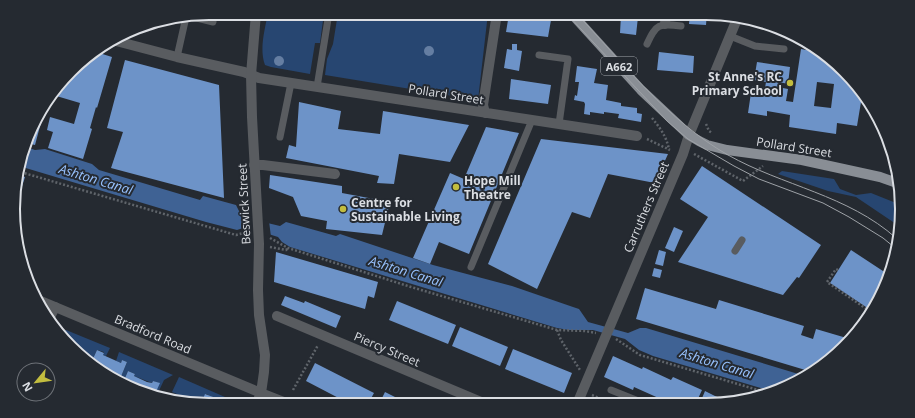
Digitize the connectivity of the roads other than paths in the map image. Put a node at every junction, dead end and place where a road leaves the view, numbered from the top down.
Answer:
1 (203, 20) edge
2 (255, 20) edge
3 (329, 20) edge
4 (496, 20) edge
5 (576, 20) edge
6 (665, 20) edge
7 (186, 22) edge
8 (213, 22) dead end
9 (735, 23) edge
10 (665, 24) junction
11 (681, 26) dead end
12 (730, 36) junction
13 (121, 41) edge
14 (647, 44) dead end
15 (784, 49) dead end
16 (539, 55) dead end
17 (176, 57) junction
18 (251, 75) junction
19 (291, 83) junction
20 (317, 87) junction
21 (485, 113) junction
22 (532, 120) junction
23 (559, 124) junction
24 (689, 135) junction
25 (637, 136) road end
26 (280, 137) dead end
27 (254, 165) junction
28 (335, 174) dead end
29 (893, 181) edge
30 (742, 240) dead end
31 (735, 251) dead end
32 (471, 267) dead end
33 (44, 302) edge
34 (55, 307) junction
35 (52, 314) edge
36 (277, 316) dead end
37 (611, 390) dead end
38 (260, 393) junction
39 (258, 398) edge
40 (273, 398) edge
41 (472, 398) edge
42 (579, 398) edge
43 (631, 398) edge

1 - 8 lane
2 - 18 street, Beswick Street
3 - 20 lane
4 - 21 street
5 - 24 main road, A662
6 - 10 street
7 - 17 lane
9 - 12 street, Carruthers Street
10 - 11 lane
10 - 14 lane
12 - 15 lane
12 - 24 street, Carruthers Street
13 - 17 street, Pollard Street
16 - 23 lane
17 - 18 street, Pollard Street
18 - 19 street, Pollard Street
18 - 27 street, Beswick Street
19 - 20 street, Pollard Street
19 - 26 lane
20 - 21 street, Pollard Street
21 - 22 street, Pollard Street
22 - 23 street, Pollard Street
22 - 32 lane
23 - 25 street, Pollard Street
24 - 29 main road, Pollard Street / A662
24 - 42 street, Carruthers Street
27 - 28 street
27 - 38 street, Beswick Street
30 - 31 lane
33 - 34 street, Bradford Road
34 - 35 street
34 - 38 street, Bradford Road
36 - 41 street, Piercy Street
37 - 43 lane
38 - 39 street, Beswick Street
38 - 40 street, Bradford Road

